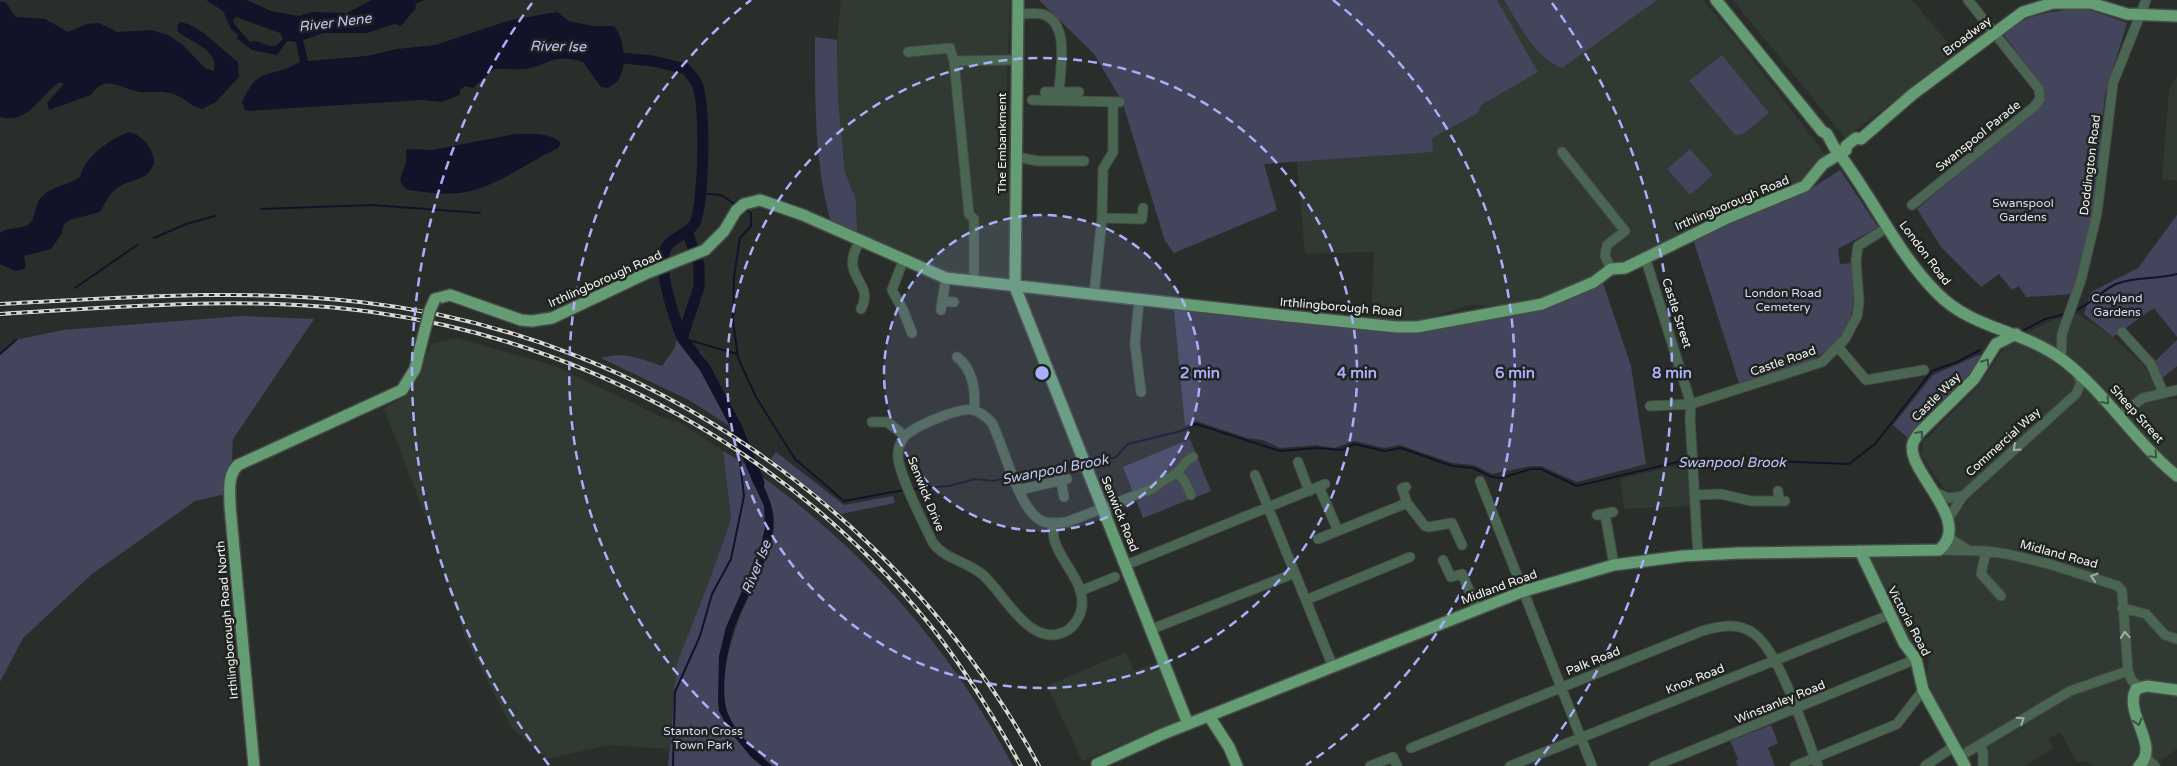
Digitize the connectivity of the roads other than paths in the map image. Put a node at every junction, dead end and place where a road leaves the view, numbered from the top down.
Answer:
1 (1018, 0) edge
2 (1716, 0) edge
3 (1968, 0) edge
4 (2146, 0) edge
5 (2053, 2) edge
6 (2089, 2) edge
7 (1017, 14) junction
8 (2139, 14) junction
9 (2177, 16) edge
10 (1995, 32) junction
11 (908, 52) dead end
12 (1016, 60) junction
13 (954, 61) junction
14 (1046, 92) dead end
15 (1059, 92) junction
16 (1079, 92) dead end
17 (1032, 100) dead end
18 (1562, 152) dead end
19 (1839, 152) junction
20 (1016, 157) junction
21 (1084, 161) dead end
22 (1912, 205) dead end
23 (1143, 208) dead end
24 (1102, 218) junction
25 (1888, 227) junction
26 (860, 241) junction
27 (1645, 257) junction
28 (903, 261) junction
29 (1611, 269) junction
30 (974, 273) dead end
31 (946, 278) junction
32 (1015, 287) junction
33 (1046, 288) junction
34 (1094, 295) junction
35 (1139, 300) junction
36 (954, 302) dead end
37 (862, 309) dead end
38 (1024, 310) junction
39 (1988, 326) junction
40 (2122, 332) dead end
41 (912, 333) dead end
42 (2016, 334) junction
43 (2062, 334) junction
44 (1996, 344) junction
45 (1838, 347) junction
46 (2044, 348) junction
47 (2061, 358) junction
48 (964, 359) dead end
49 (1924, 370) dead end
50 (2076, 371) junction
51 (2177, 390) edge
52 (1141, 392) dead end
53 (2163, 392) junction
54 (1691, 404) junction
55 (1650, 406) dead end
56 (974, 410) junction
57 (2119, 416) junction
58 (872, 422) dead end
59 (905, 436) junction
60 (1193, 457) dead end
61 (1298, 462) dead end
62 (232, 471) joint
63 (1177, 473) junction
64 (1255, 476) dead end
65 (2177, 476) edge
66 (1480, 482) dead end
67 (1406, 487) dead end
68 (1018, 488) junction
69 (1309, 490) junction
70 (1778, 490) dead end
71 (1934, 492) junction
72 (1190, 495) dead end
73 (1695, 495) junction
74 (1963, 496) junction
75 (1064, 497) dead end
76 (1407, 503) junction
77 (1268, 506) junction
78 (1102, 507) junction
79 (1605, 514) dead end
80 (1948, 519) junction
81 (1053, 523) junction
82 (1338, 532) junction
83 (1948, 538) junction
84 (1318, 539) dead end
85 (1462, 545) dead end
86 (1939, 550) junction
87 (1968, 550) junction
88 (1860, 551) junction
89 (1986, 551) junction
90 (1698, 555) junction
91 (1410, 557) dead end
92 (1443, 560) dead end
93 (1126, 565) junction
94 (1614, 565) junction
95 (1295, 572) junction
96 (1115, 577) dead end
97 (1080, 591) junction
98 (1524, 591) junction
99 (2001, 596) dead end
100 (1306, 600) junction
101 (2122, 608) junction
102 (1477, 609) junction
103 (1889, 615) junction
104 (1152, 629) junction
105 (2177, 639) edge
106 (1916, 659) junction
107 (1775, 660) junction
108 (1333, 667) junction
109 (2127, 667) junction
110 (1562, 687) junction
111 (2140, 687) junction
112 (1923, 690) junction
113 (2177, 690) edge
114 (1795, 710) junction
115 (1209, 716) junction
116 (1188, 724) junction
117 (1581, 737) junction
118 (1980, 745) junction
119 (1411, 748) dead end
120 (1959, 757) edge
121 (1816, 762) edge
122 (2142, 762) edge
123 (254, 766) edge
124 (1097, 766) edge
125 (1237, 766) edge
126 (1370, 766) edge
127 (1397, 766) edge
128 (1510, 766) edge
129 (1592, 766) edge
130 (1654, 766) edge
131 (1795, 766) edge
132 (1925, 766) edge
133 (1984, 766) edge
134 (2155, 766) edge

1 - 7 main road, The Embankment
2 - 19 main road, London Road
3 - 10 street
4 - 8 street, Doddington Road
5 - 6 main road, Broadway
5 - 10 main road, Broadway
6 - 8 main road, Broadway
7 - 12 main road, The Embankment
7 - 15 street
8 - 9 main road, Broadway
8 - 43 street, Doddington Road
10 - 19 main road, Broadway
10 - 22 street, Swanspool Parade
11 - 13 street
12 - 13 street
12 - 20 main road, The Embankment
13 - 30 street
14 - 15 street
15 - 16 street
17 - 24 street
18 - 29 street
19 - 25 main road, London Road
19 - 27 main road, Irthlingborough Road
20 - 21 street
20 - 32 main road, The Embankment
23 - 24 street
24 - 34 street
25 - 39 main road, London Road
25 - 45 street, Castle Road
26 - 28 main road, Irthlingborough Road
26 - 37 street
26 - 62 main road, Irthlingborough Road, bridge
27 - 29 main road, Irthlingborough Road
27 - 54 street, Castle Street
28 - 31 main road, Irthlingborough Road
28 - 41 street
29 - 35 main road, Irthlingborough Road
31 - 32 main road, Irthlingborough Road
31 - 36 street
32 - 33 main road, Irthlingborough Road
32 - 38 main road, Senwick Road
33 - 34 main road, Irthlingborough Road
33 - 38 main road
34 - 35 main road, Irthlingborough Road
35 - 52 street
38 - 78 main road, Senwick Road
39 - 42 main road, London Road
39 - 44 main road
40 - 53 street
42 - 44 main road
42 - 46 main road, London Road
43 - 46 street
43 - 47 street, Doddington Road
71 -> 44 main road, Castle Way
45 - 49 street
45 - 54 street, Castle Road
46 - 47 main road, London Road
47 - 50 main road, London Road
48 - 56 street
50 -> 57 main road, Sheep Street
50 -> 74 street, Commercial Way
51 - 53 street
53 - 57 street
54 - 55 street, Castle Road
54 - 73 street, Castle Street
56 - 59 street
56 - 68 street
57 -> 65 main road, Sheep Street
58 - 59 street
59 - 97 street, Senwick Drive
60 - 63 street
61 - 69 street
62 - 123 main road, Irthlingborough Road North
63 - 72 street
63 - 78 street
64 - 77 street
66 - 98 street
67 - 76 street
68 - 75 street
68 - 81 street
69 - 77 street
69 - 82 street
70 - 73 street
71 - 74 street
71 - 80 main road, Castle Way
73 - 90 street, Castle Street
74 - 80 street, Commercial Way
76 - 82 street
76 - 85 street
77 - 93 street
77 - 95 street
78 - 81 street
78 - 93 main road, Senwick Road
79 - 94 street
80 - 83 main road
81 - 97 street, Senwick Drive
82 - 84 street
83 - 86 main road
83 - 87 street, Midland Road
86 - 87 street, Midland Road
86 - 88 main road, Midland Road
87 - 89 street, Midland Road
88 - 90 main road, Midland Road
88 - 103 main road, Victoria Road
89 - 99 street
101 -> 89 street, Midland Road
90 - 94 main road, Midland Road
91 - 100 street
92 - 102 street
93 - 104 main road, Senwick Road
94 - 98 main road, Midland Road
95 - 100 street
95 - 104 street
96 - 97 street
98 - 102 main road, Midland Road
98 - 110 street
100 - 108 street
101 - 105 street
109 -> 101 street
102 - 108 main road, Midland Road
103 - 106 main road, Victoria Road
103 - 107 street, Knox Road
104 - 116 main road, Senwick Road
106 - 112 main road, Victoria Road
106 - 114 street, Winstanley Road
107 - 110 street, Palk Road
107 - 114 street, Palk Road
107 - 117 street, Knox Road
108 - 115 main road, Midland Road
109 - 111 street
118 -> 109 street
110 - 117 street
110 - 119 street, Palk Road
111 - 113 main road
111 -> 122 main road
112 - 120 main road, Victoria Road
112 - 121 street
114 - 121 street, Palk Road
114 - 130 street, Winstanley Road
115 - 116 main road, Midland Road
115 - 125 main road
116 - 124 main road, Midland Road
117 - 128 street, Knox Road
117 - 129 street
118 - 120 street
118 - 133 street
120 - 132 street
121 - 131 street
122 - 134 street
126 - 127 street

